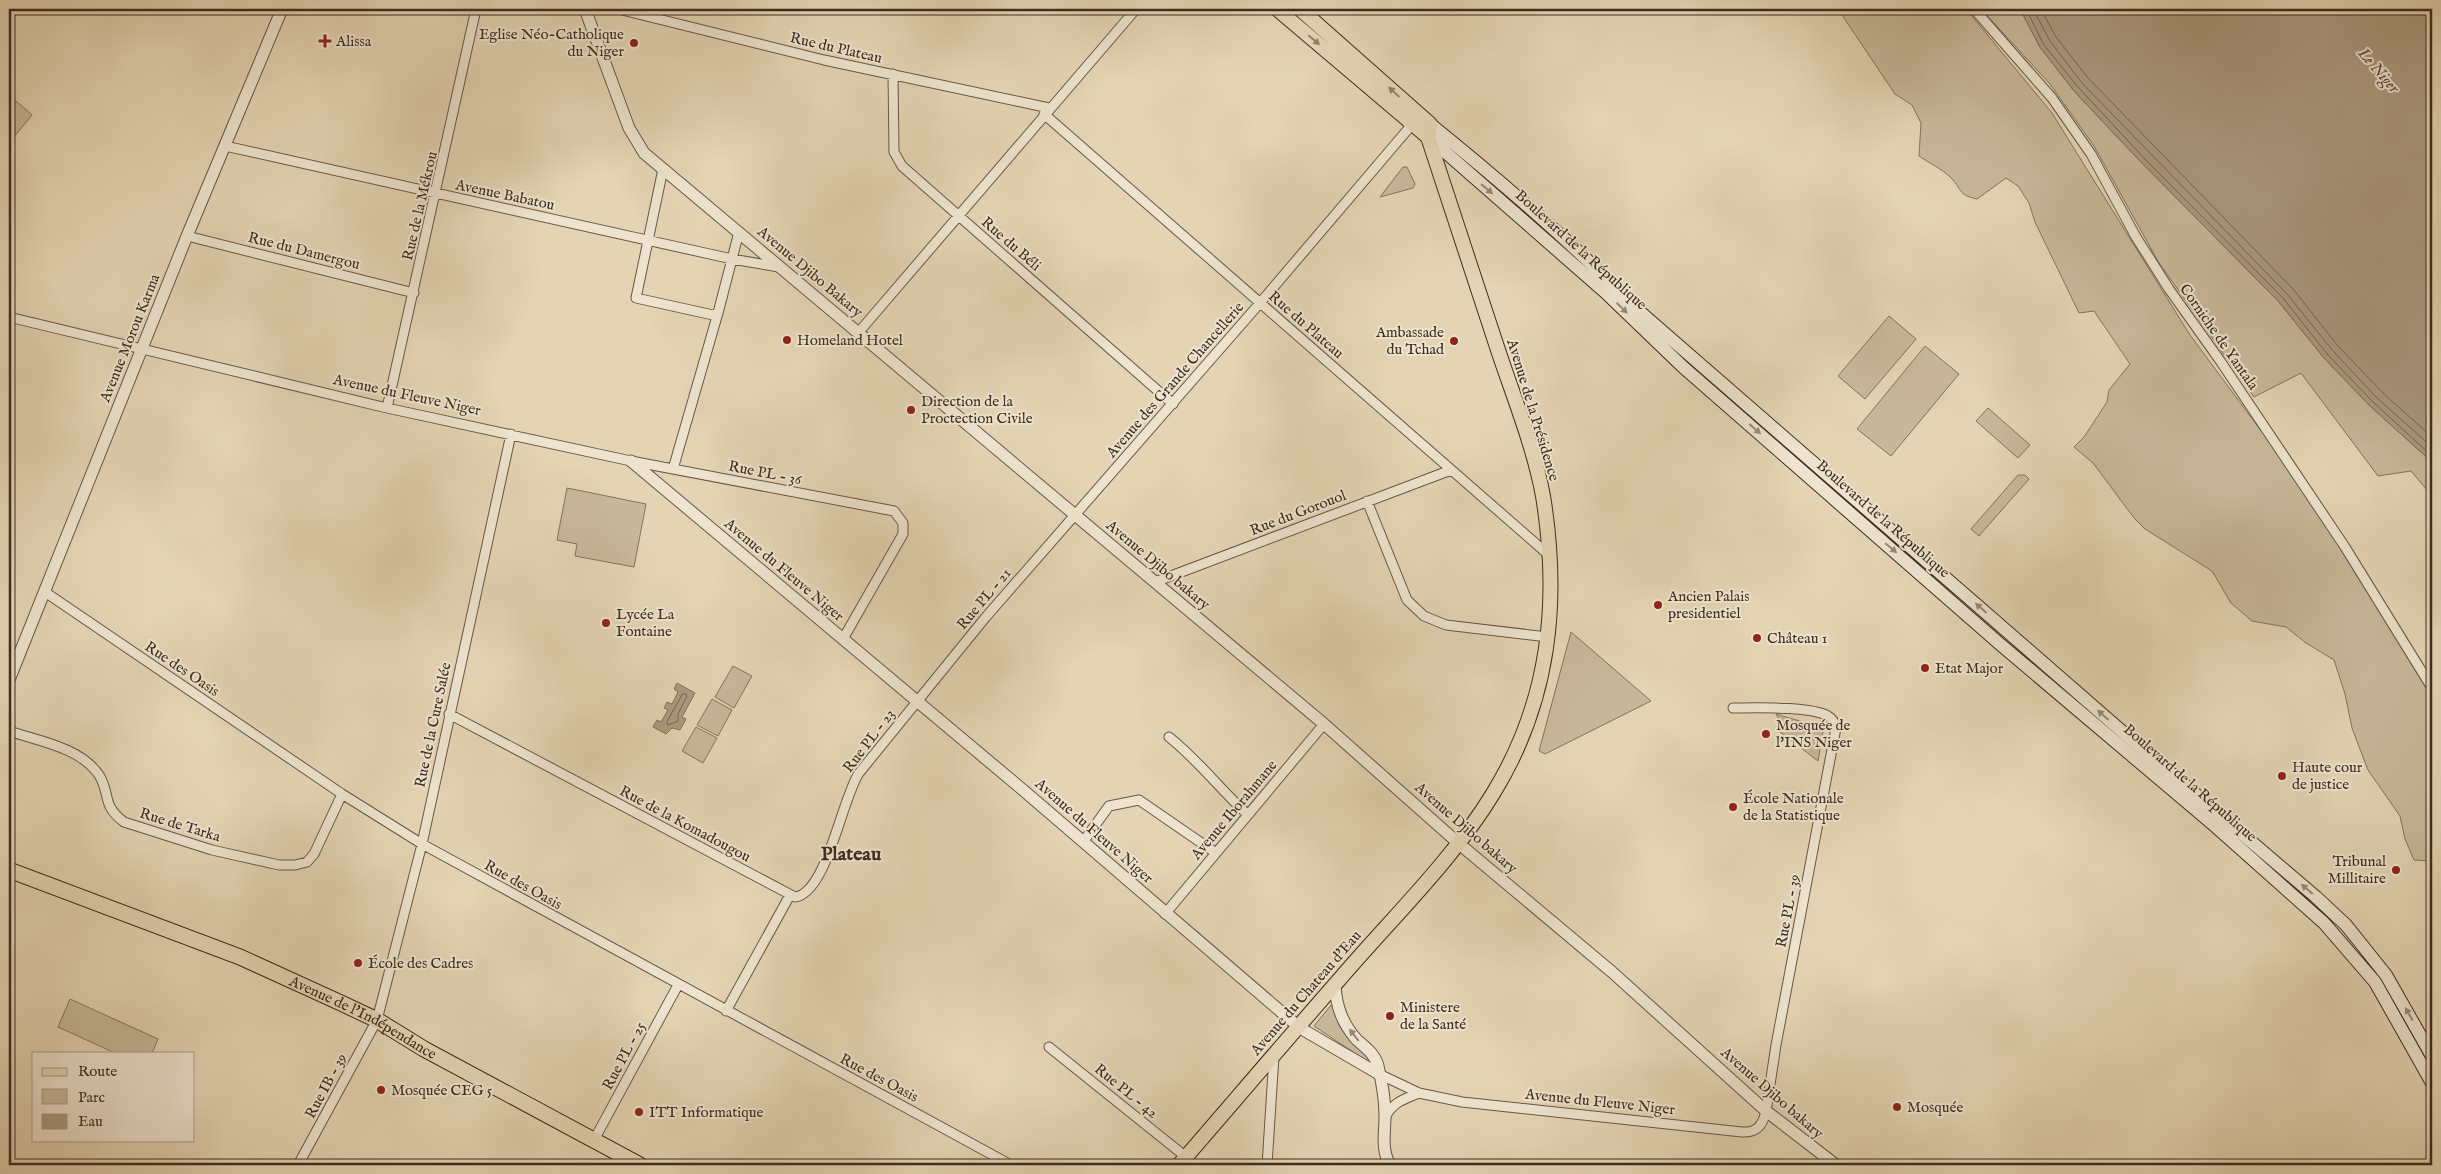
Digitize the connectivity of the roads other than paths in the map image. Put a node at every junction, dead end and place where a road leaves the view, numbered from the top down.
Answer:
1 (282, 9) edge
2 (476, 9) edge
3 (585, 9) edge
4 (618, 9) edge
5 (1136, 9) edge
6 (1277, 9) edge
7 (1300, 9) edge
8 (1974, 9) edge
9 (893, 74) junction
10 (1046, 111) junction
11 (1423, 125) junction
12 (225, 146) junction
13 (663, 168) junction
14 (437, 194) junction
15 (958, 215) junction
16 (739, 232) junction
17 (187, 236) junction
18 (649, 239) junction
19 (732, 259) junction
20 (781, 267) junction
21 (1609, 288) junction
22 (414, 292) junction
23 (1260, 303) junction
24 (718, 313) junction
25 (9, 317) edge
26 (858, 333) junction
27 (142, 348) junction
28 (1692, 356) junction
29 (1683, 367) junction
30 (1740, 397) junction
31 (1173, 404) junction
32 (1730, 407) junction
33 (387, 408) junction
34 (511, 434) junction
35 (631, 461) junction
36 (673, 469) junction
37 (1451, 470) junction
38 (1367, 502) junction
39 (1874, 514) junction
40 (1074, 516) junction
41 (1864, 525) junction
42 (1550, 556) junction
43 (1155, 582) junction
44 (45, 592) junction
45 (1548, 637) junction
46 (843, 639) junction
47 (2034, 655) junction
48 (2025, 665) junction
49 (9, 680) edge
50 (2432, 688) edge
51 (917, 701) junction
52 (1733, 708) dead end
53 (449, 714) junction
54 (1324, 724) junction
55 (9, 731) edge
56 (1169, 737) dead end
57 (2188, 787) junction
58 (342, 794) junction
59 (2180, 797) junction
60 (1248, 814) junction
61 (2220, 822) junction
62 (1083, 842) junction
63 (1457, 842) junction
64 (422, 844) junction
65 (1216, 853) junction
66 (9, 870) edge
67 (2288, 873) junction
68 (9, 881) edge
69 (2279, 882) junction
70 (790, 895) junction
71 (74, 896) junction
72 (1165, 914) junction
73 (1335, 984) junction
74 (678, 985) junction
75 (726, 1011) junction
76 (377, 1020) junction
77 (1300, 1028) junction
78 (1049, 1046) dead end
79 (1274, 1056) junction
80 (2432, 1056) edge
81 (1379, 1074) junction
82 (2432, 1083) edge
83 (1419, 1093) junction
84 (1766, 1111) junction
85 (1385, 1116) junction
86 (594, 1140) junction
87 (1183, 1161) edge
88 (298, 1165) edge
89 (640, 1165) edge
90 (1011, 1165) edge
91 (1267, 1165) edge
92 (1390, 1165) edge
93 (1836, 1165) edge

1 - 12 street, Avenue Morou Karma
2 - 14 street, Rue de la Mékrou
3 - 13 street, Avenue Djibo Bakary
4 - 9 street, Rue du Plateau
5 - 10 street
6 -> 11 main road, Boulevard de la République
11 -> 7 main road, Boulevard de la République
8 - 50 street, Corniche de Yantala
9 - 10 street, Rue du Plateau
9 - 15 street, Rue du Béli
10 - 15 street
10 - 23 street, Rue du Plateau
11 - 21 main road, Boulevard de la République
11 - 23 street, Avenue des Grande Chancellerie
11 - 42 main road, Avenue de la Présidence
12 - 14 street, Avenue Babatou
12 - 17 street, Avenue Morou Karma
13 - 16 street, Avenue Djibo Bakary
13 - 18 street
14 - 18 street, Avenue Babatou
14 - 22 street, Rue de la Mékrou
15 - 26 street
15 - 31 street, Rue du Béli
16 - 19 street
16 - 20 street, Avenue Djibo Bakary
17 - 22 street, Rue du Damergou
17 - 27 street, Avenue Morou Karma
18 - 19 street, Avenue Babatou
18 - 24 street
19 - 20 street, Avenue Babatou
19 - 24 street
20 - 26 street, Avenue Djibo Bakary
21 - 28 main road, Boulevard de la République
21 -> 29 main road, Boulevard de la République
22 - 33 street, Rue de la Mékrou
23 - 31 street, Avenue des Grande Chancellerie
23 - 37 street, Rue du Plateau
24 - 36 street
25 - 27 street, Avenue du Fleuve Niger
26 - 40 street, Avenue Djibo Bakary
27 - 33 street, Avenue du Fleuve Niger
27 - 44 street, Avenue Morou Karma
28 - 29 main road
28 - 30 main road, Boulevard de la République
29 - 32 main road, Boulevard de la République
30 - 32 main road
30 - 39 main road, Boulevard de la République
31 - 40 street, Avenue des Grande Chancellerie
32 -> 41 main road, Boulevard de la République
33 - 34 street, Avenue du Fleuve Niger
34 - 35 street, Avenue du Fleuve Niger
34 - 53 street, Rue de la Cure Salée
35 - 36 street, Rue PL - 36
35 - 46 street, Avenue du Fleuve Niger
36 - 46 street, Rue PL - 36
37 - 38 street, Rue du Gorouol
37 - 42 street, Rue du Plateau
38 - 43 street, Rue du Gorouol
38 - 45 street
39 - 41 main road
47 -> 39 main road, Boulevard de la République
40 - 43 street, Avenue Djibo bakary
40 - 51 street, Rue PL - 21
41 -> 48 main road, Boulevard de la République
42 - 45 main road, Avenue de la Présidence
43 - 54 street, Avenue Djibo bakary
44 - 49 street, Avenue Morou Karma
44 - 58 street, Rue des Oasis
45 - 63 main road, Avenue de la Présidence
46 - 51 street, Avenue du Fleuve Niger
47 - 48 main road
57 -> 47 main road, Boulevard de la République
48 - 59 main road, Boulevard de la République
51 - 62 street, Avenue du Fleuve Niger
51 - 70 street, Rue PL - 23
52 - 84 street, Rue PL - 39
53 - 64 street, Rue de la Cure Salée
53 - 70 street, Rue de la Komadougou
54 - 60 street, Avenue Iborahmane
54 - 63 street, Avenue Djibo bakary
55 - 58 street, Rue de Tarka
56 - 60 street
57 - 59 main road
57 - 61 main road, Boulevard de la République
58 - 64 street, Rue des Oasis
59 - 61 main road, Boulevard de la République
60 - 65 street, Avenue Iborahmane
61 - 67 main road, Boulevard de la République
61 - 69 main road, Boulevard de la République
62 - 65 street
62 - 72 street, Avenue du Fleuve Niger
63 - 73 main road, Avenue du Chateau d'Eau
63 - 84 street, Avenue Djibo bakary
64 - 74 street, Rue des Oasis
64 - 76 street, Rue de la Cure Salée
65 - 72 street, Avenue Iborahmane
66 - 71 highway, Avenue de l'Indépendance
67 - 69 main road
80 -> 67 main road, Boulevard de la République
68 - 71 highway, Avenue de l'Indépendance
69 - 82 main road, Boulevard de la République
70 - 75 street
71 - 76 highway, Avenue de l'Indépendance
72 - 77 street, Avenue du Fleuve Niger
73 - 77 main road, Avenue du Chateau d'Eau
81 -> 73 street
74 - 75 street, Rue des Oasis
74 - 86 street, Rue PL - 25
75 - 90 street, Rue des Oasis
76 - 86 highway, Avenue de l'Indépendance
76 - 88 street, Rue IB - 39
77 - 79 main road, Avenue du Chateau d'Eau
77 - 81 street, Avenue du Fleuve Niger
78 - 87 street, Rue PL - 42
79 - 87 main road, Avenue du Chateau d'Eau
79 - 91 street
81 - 83 street, Avenue du Fleuve Niger
81 - 85 street
83 - 84 street, Avenue du Fleuve Niger
83 - 85 street
84 - 93 street, Avenue Djibo bakary
85 - 92 street
86 - 89 highway, Avenue de l'Indépendance

